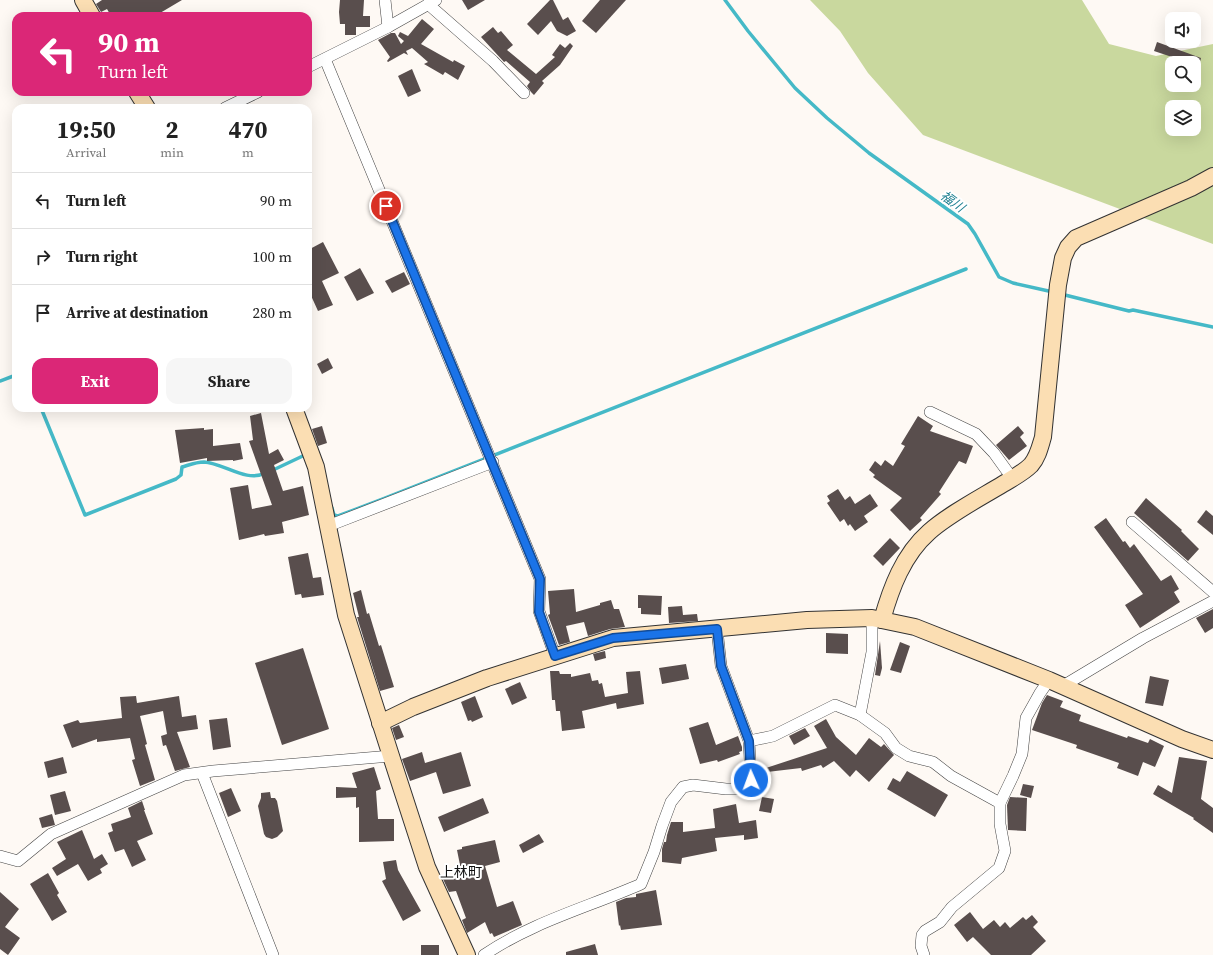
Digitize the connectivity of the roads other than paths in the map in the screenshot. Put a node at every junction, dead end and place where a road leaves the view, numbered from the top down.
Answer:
1 (83, 0) edge
2 (385, 0) edge
3 (432, 2) edge
4 (90, 12) edge
5 (388, 27) junction
6 (325, 59) junction
7 (312, 65) edge
8 (524, 93) dead end
9 (250, 96) edge
10 (233, 104) edge
11 (1213, 176) edge
12 (295, 412) edge
13 (930, 412) dead end
14 (493, 462) junction
15 (1012, 478) junction
16 (1132, 522) dead end
17 (328, 526) junction
18 (1213, 592) edge
19 (1213, 601) edge
20 (877, 619) junction
21 (717, 629) junction
22 (555, 656) junction
23 (1056, 683) junction
24 (860, 715) junction
25 (380, 722) junction
26 (749, 741) junction
27 (1213, 750) edge
28 (391, 756) junction
29 (202, 773) junction
30 (1000, 803) junction
31 (0, 856) edge
32 (273, 955) edge
33 (467, 955) edge
34 (484, 955) edge
35 (924, 955) edge

1 - 4 street
2 - 5 street
3 - 5 street
3 - 8 street
5 - 6 street
6 - 7 street
6 - 14 street
9 - 10 street
11 - 15 street
12 - 17 street
13 - 15 street
14 - 17 street
14 - 22 street
15 - 20 street
16 - 18 street
17 - 25 street
19 - 23 street
20 - 21 street
20 - 23 street
20 - 24 street
21 - 22 street
21 - 26 street
22 - 25 street
23 - 27 street
23 - 30 street
24 - 26 street
24 - 30 street
25 - 28 street
26 - 34 street
28 - 29 street
28 - 33 street
29 - 31 street
29 - 32 street
30 - 35 street

